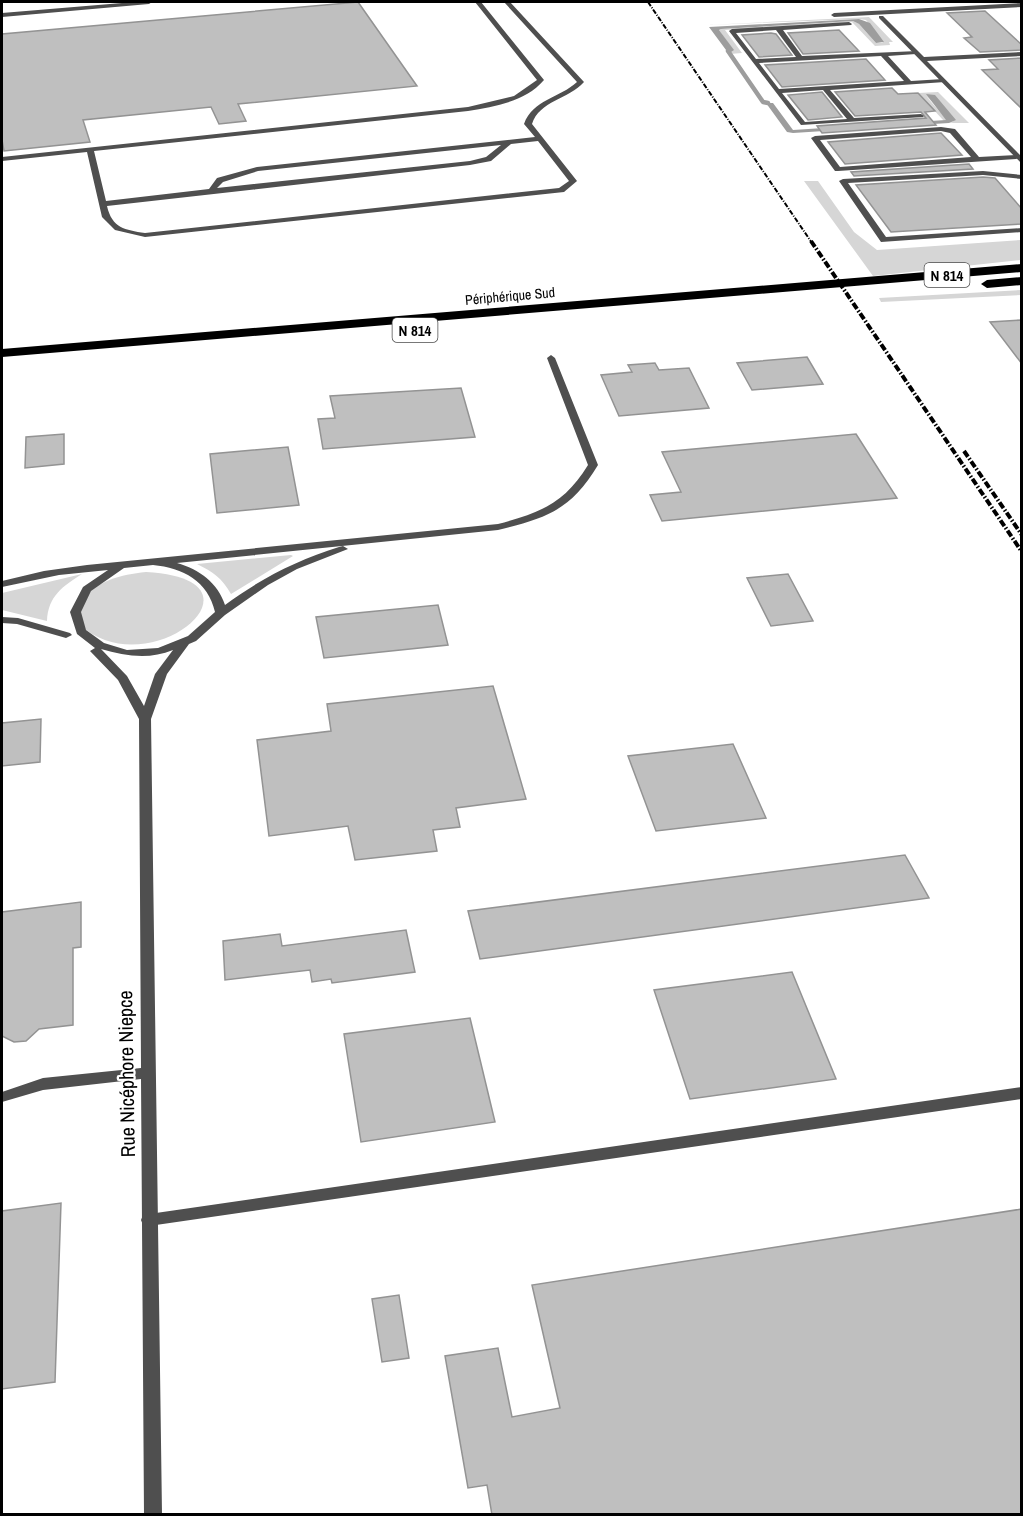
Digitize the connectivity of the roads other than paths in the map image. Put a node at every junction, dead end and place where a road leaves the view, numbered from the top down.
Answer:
1 (72, 2) edge
2 (149, 2) edge
3 (478, 2) edge
4 (507, 2) edge
5 (992, 4) edge
6 (1022, 5) edge
7 (2, 8) edge
8 (2, 15) edge
9 (834, 15) dead end
10 (879, 15) junction
11 (849, 24) dead end
12 (778, 28) junction
13 (916, 52) junction
14 (883, 54) junction
15 (1022, 54) edge
16 (801, 58) junction
17 (922, 59) junction
18 (754, 61) junction
19 (944, 81) junction
20 (909, 83) junction
21 (825, 88) junction
22 (776, 91) junction
23 (921, 116) dead end
24 (852, 120) junction
25 (540, 139) junction
26 (509, 143) junction
27 (90, 150) junction
28 (2, 159) edge
29 (977, 159) junction
30 (1019, 159) edge
31 (1022, 177) edge
32 (211, 191) junction
33 (103, 204) junction
34 (1022, 230) edge
35 (1022, 268) edge
36 (1022, 281) edge
37 (2, 353) edge
38 (551, 358) dead end
39 (2, 364) edge
40 (378, 539) junction
41 (153, 562) junction
42 (120, 566) junction
43 (2, 584) edge
44 (73, 590) dead end
45 (221, 613) junction
46 (2, 620) edge
47 (59, 622) dead end
48 (66, 635) junction
49 (184, 643) junction
50 (96, 651) junction
51 (144, 719) junction
52 (147, 1073) junction
53 (1022, 1093) edge
54 (2, 1097) edge
55 (149, 1220) junction
56 (153, 1515) edge

1 - 7 street
2 - 8 street
3 - 27 street
4 - 25 street
5 - 6 street
5 - 10 street
9 - 10 street
10 - 13 street
11 - 12 street
12 - 16 street
12 - 18 street
13 - 14 street
13 - 17 street
14 - 16 street
14 - 20 street
15 - 17 street
16 - 18 street
17 - 19 street
18 - 22 street
19 - 20 street
19 - 30 street
20 - 21 street
21 - 22 street
21 - 24 street
22 - 24 street
23 - 24 street
25 - 26 street
25 - 33 street
26 - 32 street
26 - 32 street
27 - 28 street
27 - 33 street
29 - 29 street
29 - 30 street
31 - 34 street
32 - 33 street
35 - 37 highway, Périphérique Sud / N 814
36 - 39 highway, Périphérique Sud / N 814
38 - 40 street
40 - 41 street
40 - 45 street
41 - 42 street
41 - 45 street
42 - 43 street
42 - 44 street
45 - 49 street
46 - 48 street
47 - 48 street
48 - 50 street
49 - 50 street
49 - 51 street, Rue Nicéphore Niepce
50 - 51 street
51 - 52 street, Rue Nicéphore Niepce
52 - 54 street
52 - 55 street, Rue Nicéphore Niepce
53 - 55 street
55 - 56 street, Rue Nicéphore Niepce

